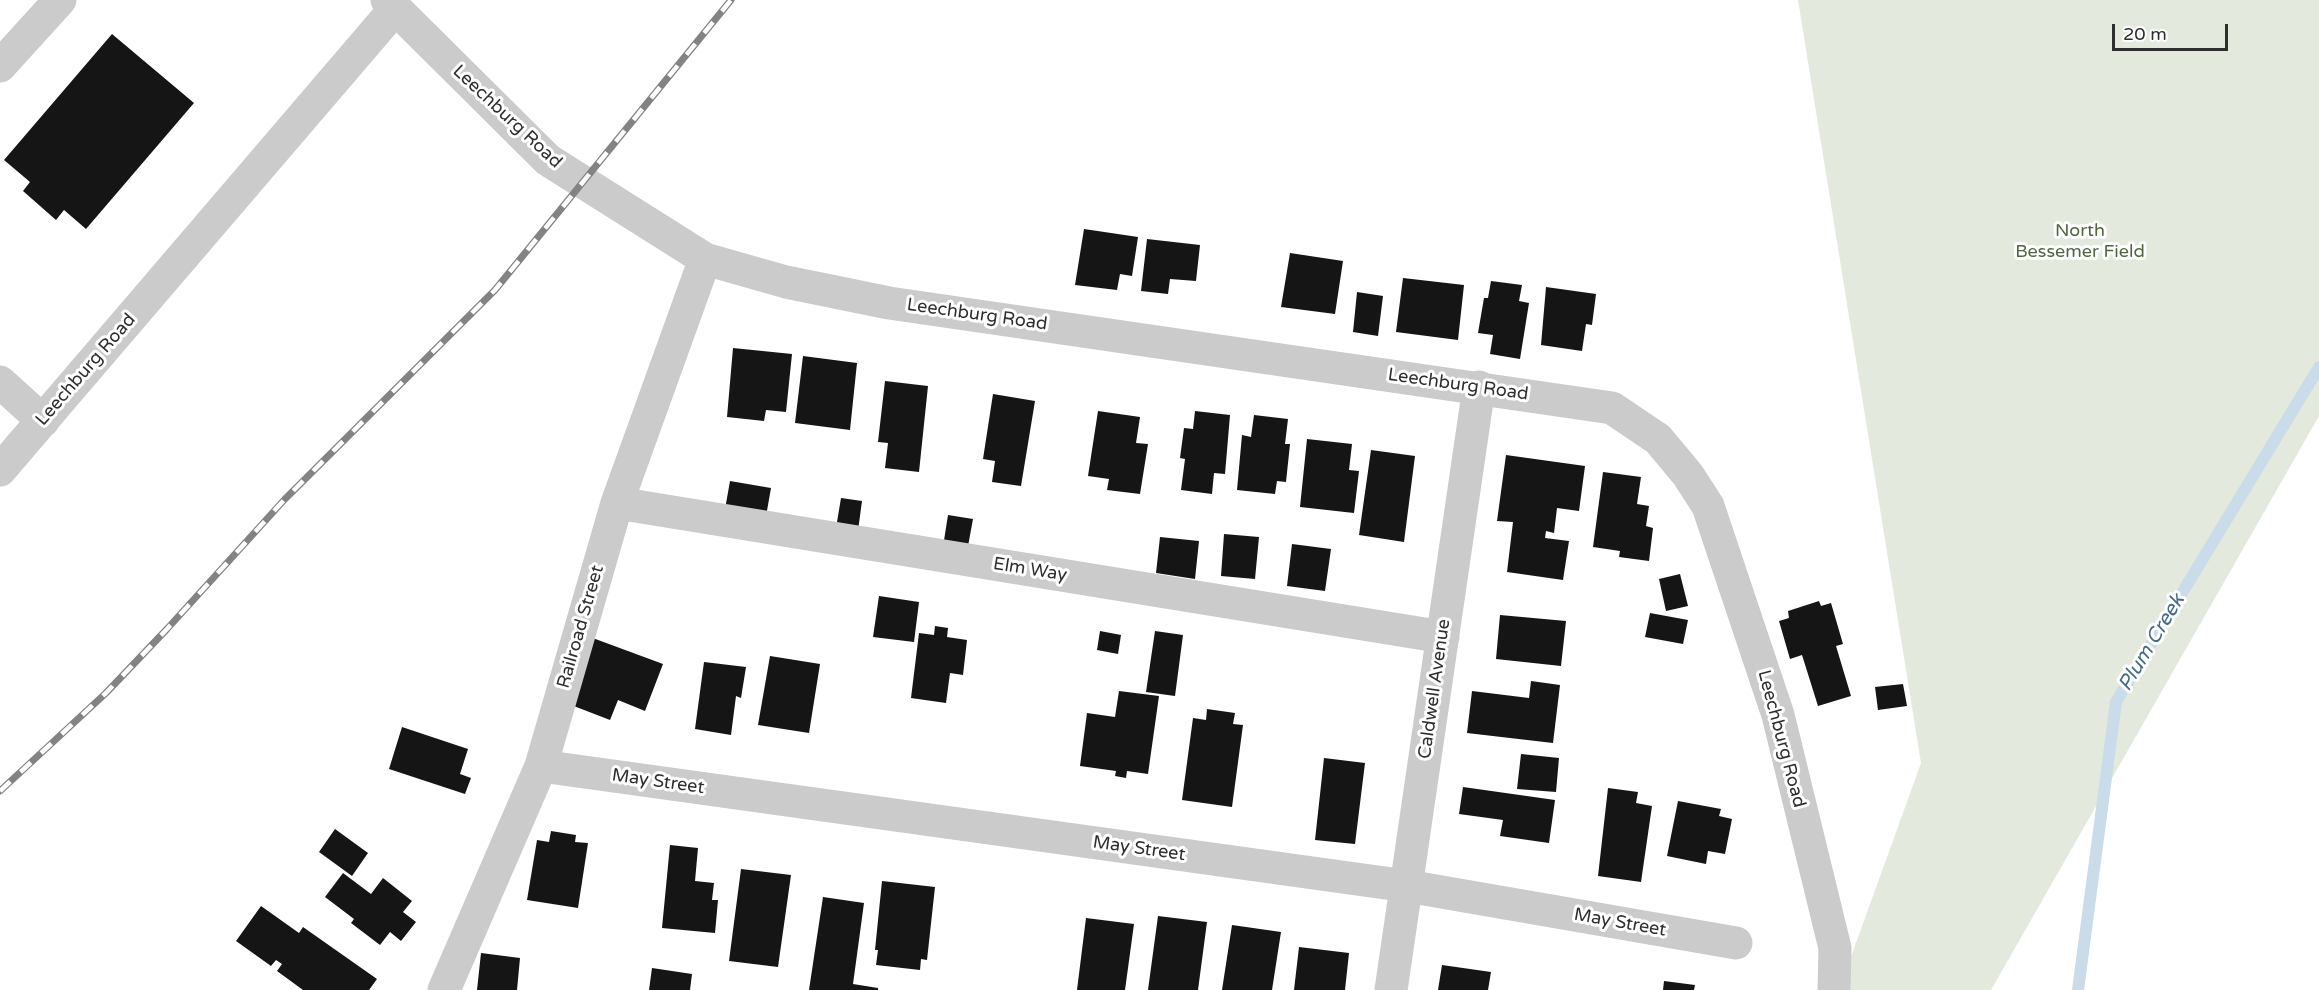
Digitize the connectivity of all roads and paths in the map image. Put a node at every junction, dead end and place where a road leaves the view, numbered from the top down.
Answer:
1 (60, 0) edge
2 (391, 5) edge
3 (0, 66) edge
4 (705, 259) junction
5 (0, 382) edge
6 (1479, 387) junction
7 (43, 421) junction
8 (0, 470) edge
9 (617, 503) junction
10 (1443, 637) junction
11 (541, 766) junction
12 (1407, 886) junction
13 (1736, 943) dead end
14 (444, 990) edge
15 (1391, 990) edge
16 (1834, 990) edge

1 - 3 street
2 - 4 street, Leechburg Road
2 - 7 street, Leechburg Road
4 - 6 street, Leechburg Road
4 - 9 street, Railroad Street
5 - 7 street
6 - 10 street, Caldwell Avenue
6 - 16 street, Leechburg Road
7 - 8 street, Leechburg Road
9 - 10 street, Elm Way
9 - 11 street, Railroad Street
10 - 12 street, Caldwell Avenue
11 - 12 street, May Street
11 - 14 street, Railroad Street
12 - 13 street, May Street
12 - 15 street, Caldwell Avenue

